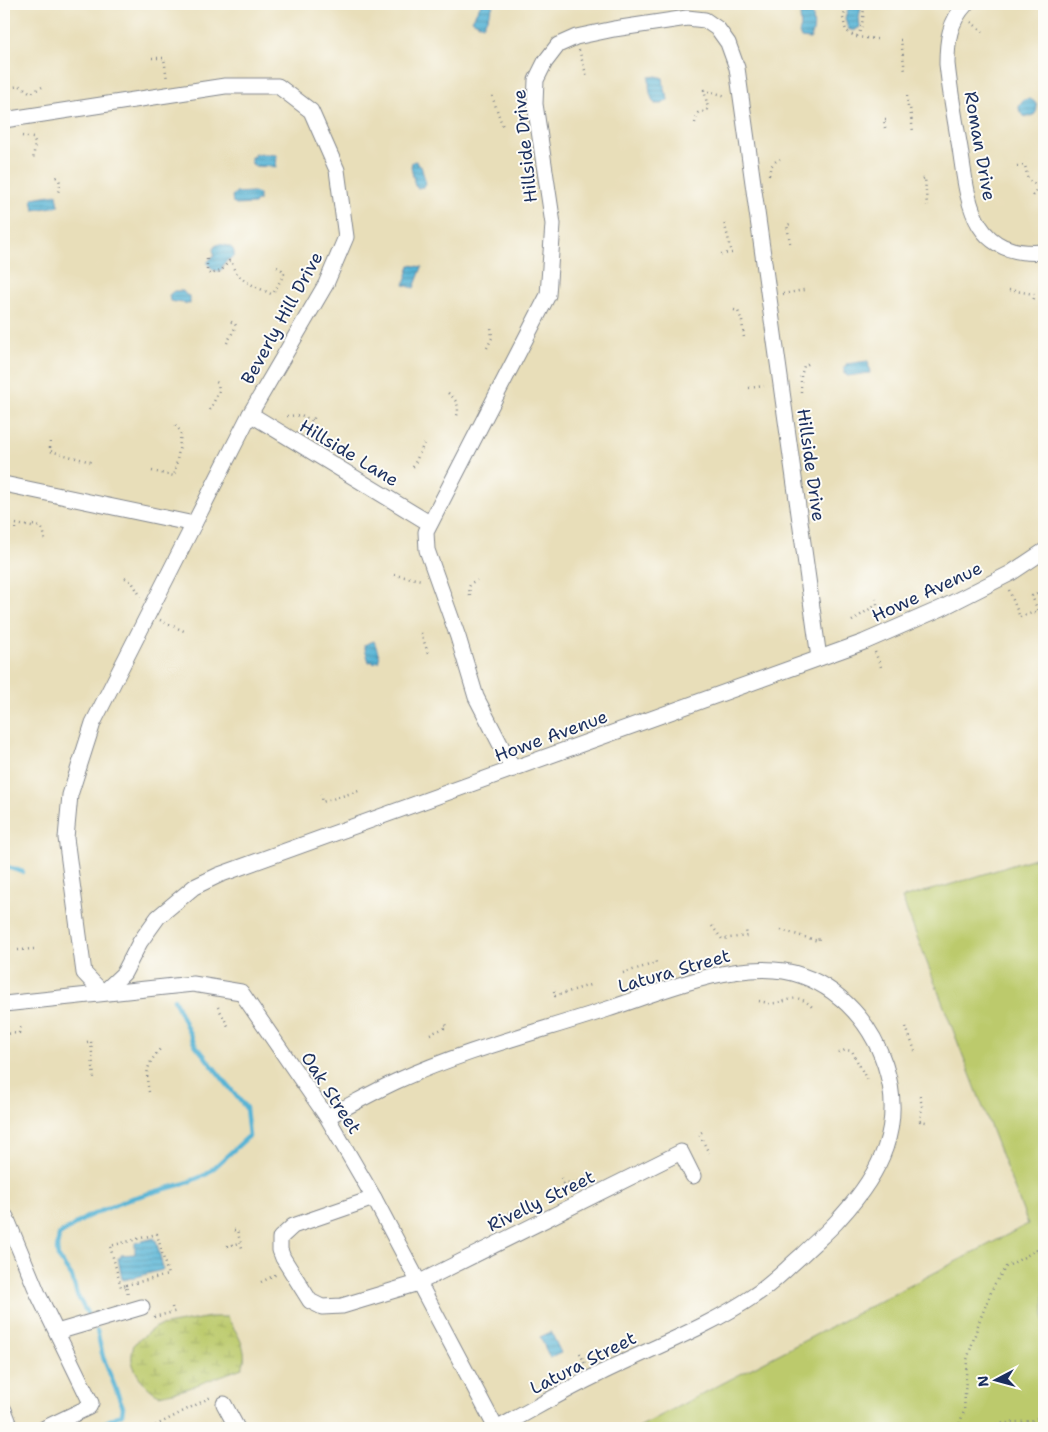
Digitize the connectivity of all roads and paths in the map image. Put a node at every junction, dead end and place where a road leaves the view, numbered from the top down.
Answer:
1 (848, 4) edge
2 (863, 4) edge
3 (966, 11) edge
4 (986, 34) dead end
5 (576, 37) junction
6 (856, 37) junction
7 (877, 39) dead end
8 (900, 40) dead end
9 (152, 58) dead end
10 (905, 72) dead end
11 (587, 77) dead end
12 (167, 81) dead end
13 (4, 83) edge
14 (44, 86) dead end
15 (492, 96) dead end
16 (726, 96) dead end
17 (907, 96) dead end
18 (888, 119) dead end
19 (4, 120) edge
20 (695, 123) dead end
21 (502, 127) dead end
22 (885, 128) dead end
23 (913, 132) dead end
24 (22, 136) dead end
25 (780, 159) dead end
26 (33, 161) dead end
27 (1017, 166) dead end
28 (769, 175) dead end
29 (56, 177) dead end
30 (922, 179) dead end
31 (1038, 186) junction
32 (1044, 191) edge
33 (57, 194) dead end
34 (1033, 196) dead end
35 (927, 206) dead end
36 (724, 222) dead end
37 (793, 223) dead end
38 (790, 243) dead end
39 (1044, 252) edge
40 (721, 254) dead end
41 (207, 259) dead end
42 (275, 266) dead end
43 (804, 290) dead end
44 (1009, 290) dead end
45 (780, 295) dead end
46 (1033, 301) dead end
47 (734, 310) dead end
48 (228, 320) dead end
49 (489, 326) dead end
50 (744, 338) dead end
51 (227, 343) dead end
52 (487, 348) dead end
53 (810, 362) dead end
54 (214, 381) dead end
55 (764, 386) dead end
56 (749, 388) dead end
57 (801, 392) dead end
58 (448, 393) dead end
59 (210, 410) dead end
60 (250, 414) junction
61 (315, 415) dead end
62 (287, 416) dead end
63 (456, 419) dead end
64 (173, 422) dead end
65 (50, 442) dead end
66 (424, 444) dead end
67 (91, 462) dead end
68 (413, 468) dead end
69 (152, 471) dead end
70 (4, 484) edge
71 (429, 523) junction
72 (194, 524) junction
73 (16, 529) dead end
74 (46, 540) dead end
75 (1044, 551) edge
76 (394, 575) dead end
77 (1004, 576) junction
78 (125, 578) dead end
79 (424, 580) dead end
80 (477, 580) dead end
81 (1038, 593) dead end
82 (470, 596) dead end
83 (876, 599) dead end
84 (148, 613) junction
85 (852, 621) dead end
86 (186, 632) dead end
87 (421, 633) dead end
88 (425, 655) dead end
89 (820, 658) junction
90 (513, 770) junction
91 (362, 790) dead end
92 (320, 794) dead end
93 (712, 926) dead end
94 (746, 930) dead end
95 (781, 930) dead end
96 (820, 935) dead end
97 (34, 949) dead end
98 (18, 950) dead end
99 (655, 958) dead end
100 (623, 973) dead end
101 (590, 985) dead end
102 (554, 991) dead end
103 (103, 992) junction
104 (759, 1001) dead end
105 (4, 1004) edge
106 (218, 1007) dead end
107 (812, 1007) dead end
108 (21, 1024) dead end
109 (446, 1024) dead end
110 (228, 1026) dead end
111 (906, 1027) dead end
112 (4, 1034) edge
113 (430, 1034) dead end
114 (87, 1042) dead end
115 (160, 1049) dead end
116 (915, 1051) dead end
117 (840, 1053) dead end
118 (94, 1079) dead end
119 (867, 1080) dead end
120 (149, 1092) dead end
121 (920, 1096) dead end
122 (328, 1117) junction
123 (926, 1122) dead end
124 (702, 1132) dead end
125 (709, 1153) dead end
126 (694, 1176) dead end
127 (587, 1177) dead end
128 (561, 1178) dead end
129 (374, 1198) junction
130 (523, 1208) dead end
131 (501, 1212) dead end
132 (4, 1216) edge
133 (234, 1230) dead end
134 (240, 1243) junction
135 (227, 1246) dead end
136 (1044, 1246) edge
137 (244, 1250) dead end
138 (418, 1283) junction
139 (126, 1285) junction
140 (172, 1307) dead end
141 (136, 1308) junction
142 (177, 1311) dead end
143 (173, 1312) junction
144 (57, 1332) junction
145 (580, 1353) dead end
146 (587, 1367) dead end
147 (220, 1400) joint
148 (4, 1410) edge
149 (1044, 1415) edge
150 (12, 1428) edge
151 (46, 1428) edge
152 (151, 1428) edge
153 (238, 1428) edge
154 (497, 1428) edge
155 (958, 1428) edge
156 (988, 1428) edge

1 - 6 path
2 - 6 path
3 - 4 path
3 - 39 street, Roman Drive
5 - 11 path
5 - 71 street, Hillside Drive
5 - 89 street, Hillside Drive
6 - 7 path
8 - 10 path
9 - 12 path
13 - 14 path
15 - 21 path
16 - 20 path
17 - 23 path
18 - 22 path
19 - 60 street, Beverly Hill Drive
24 - 26 path
25 - 28 path
27 - 31 path
29 - 33 path
30 - 35 path
31 - 32 path
31 - 34 path
36 - 40 path
37 - 38 path
41 - 42 path
43 - 45 path
44 - 46 path
47 - 50 path
48 - 51 path
49 - 52 path
53 - 57 path
54 - 59 path
55 - 56 path
58 - 63 path
60 - 71 street, Hillside Lane
60 - 72 street, Beverly Hill Drive
61 - 62 path
64 - 69 path
65 - 67 path
66 - 68 path
70 - 72 street
71 - 90 street, Hillside Drive
72 - 84 street, Beverly Hill Drive
73 - 74 path
75 - 77 street, Howe Avenue
76 - 79 path
77 - 81 path
77 - 89 street, Howe Avenue
78 - 84 path
80 - 82 path
83 - 85 path
84 - 86 path
84 - 103 street, Beverly Hill Drive
87 - 88 path
89 - 90 street, Howe Avenue
90 - 103 street, Howe Avenue
91 - 92 path
93 - 94 path
95 - 96 path
97 - 98 path
99 - 100 path
101 - 102 path
103 - 105 street, Oak Street
103 - 122 street, Oak Street
104 - 107 path
106 - 110 path
108 - 112 path
109 - 113 path
111 - 116 path
114 - 118 path
115 - 120 path
117 - 119 path
121 - 123 path
122 - 129 street, Oak Street
122 - 154 street, Latura Street
124 - 125 path
126 - 138 street, Rivelly Street
127 - 128 path
129 - 138 street, Oak Street
129 - 138 street, Rivelly Street
130 - 131 path
132 - 144 street
133 - 134 path
134 - 135 path
134 - 137 path
136 - 155 path
138 - 154 street, Oak Street
139 - 139 path
139 - 141 path
140 - 143 path
141 - 143 path
141 - 144 street
142 - 143 path
144 - 151 street
145 - 146 path
147 - 152 path
147 - 153 street
148 - 150 street
149 - 156 path

